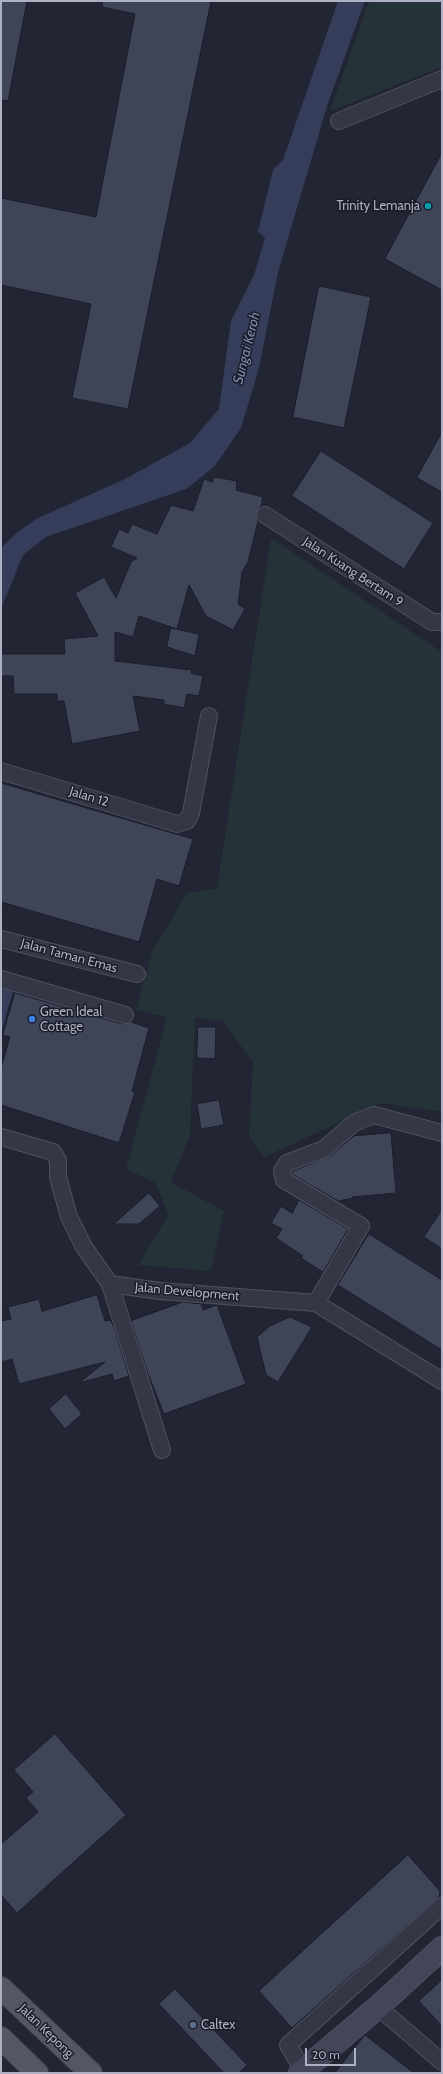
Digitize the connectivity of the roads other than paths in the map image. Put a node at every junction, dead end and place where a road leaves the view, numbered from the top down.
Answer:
1 (442, 79) edge
2 (338, 121) dead end
3 (265, 515) dead end
4 (442, 622) edge
5 (209, 716) dead end
6 (1, 771) edge
7 (1, 939) edge
8 (137, 974) dead end
9 (1, 979) edge
10 (125, 1015) dead end
11 (442, 1133) edge
12 (1, 1137) edge
13 (110, 1284) junction
14 (316, 1303) junction
15 (442, 1380) edge
16 (162, 1450) dead end
17 (442, 1906) edge
18 (442, 1948) edge
19 (1, 1988) edge
20 (378, 2007) junction
21 (2, 2041) edge
22 (442, 2062) edge
23 (301, 2072) edge
24 (37, 2073) edge
25 (91, 2073) edge

1 - 2 street
3 - 4 street, Jalan Kuang Bertam 9
5 - 6 street, Jalan 12
7 - 8 street, Jalan Taman Emas
9 - 10 street
11 - 14 street
12 - 13 street
13 - 14 street, Jalan Development
13 - 16 street
14 - 15 street, Jalan Development
17 - 23 street
18 - 20 street
19 - 25 main road, Jalan Kepong
20 - 22 street
20 - 23 street
21 - 24 main road

